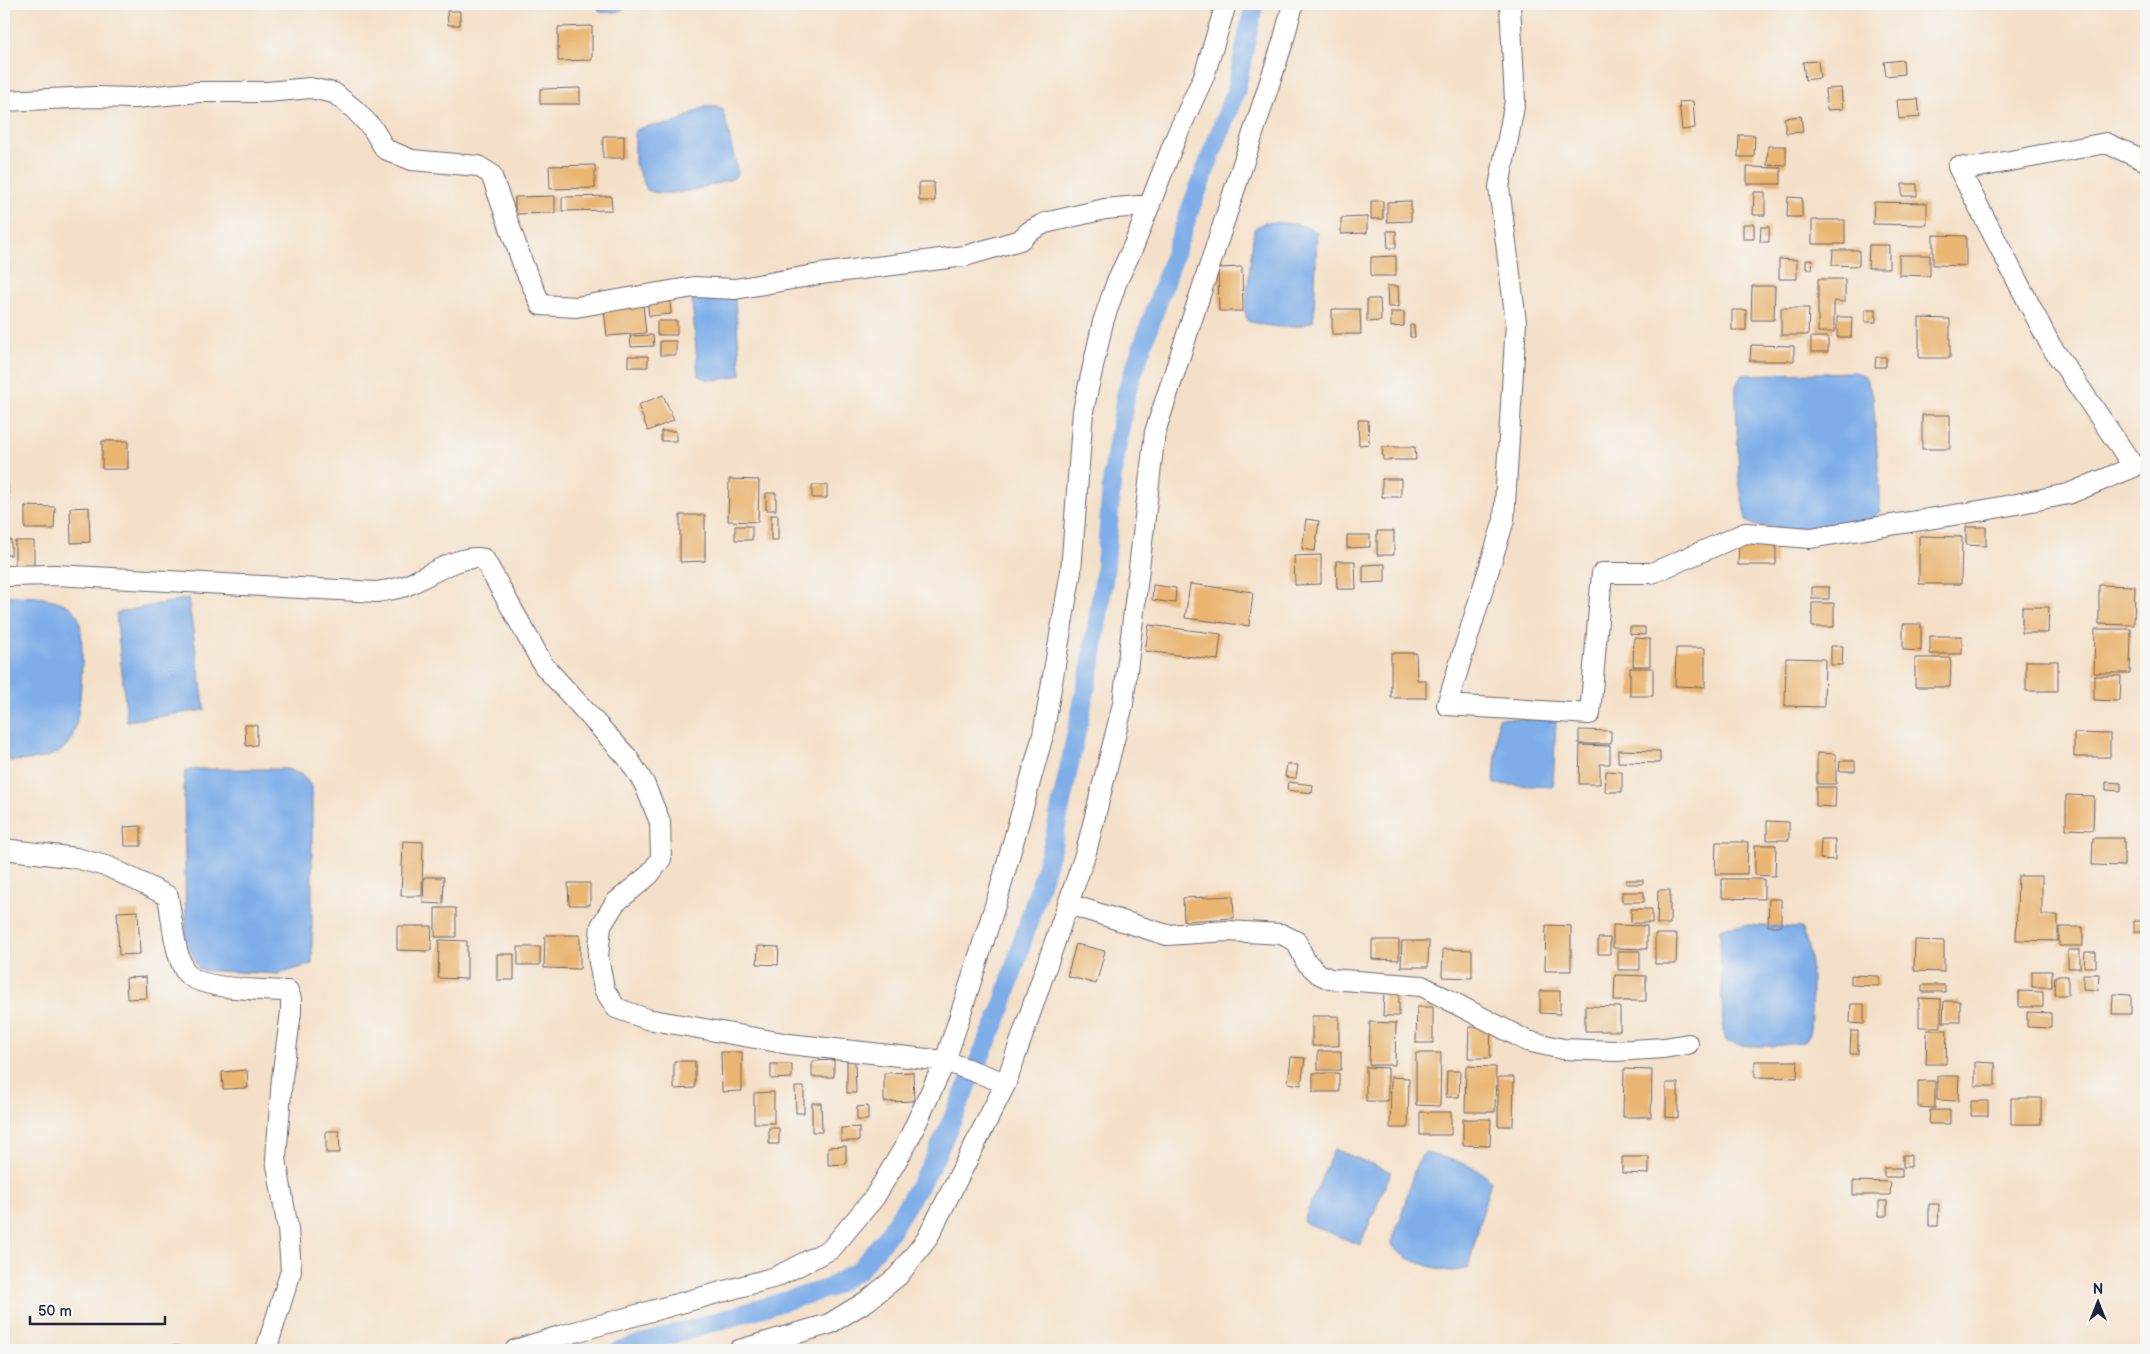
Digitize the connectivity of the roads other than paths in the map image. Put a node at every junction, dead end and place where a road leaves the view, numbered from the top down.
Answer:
1 (1226, 4) edge
2 (1293, 4) edge
3 (1510, 4) edge
4 (4, 101) edge
5 (2146, 161) edge
6 (1150, 205) junction
7 (4, 576) edge
8 (4, 849) edge
9 (1068, 904) junction
10 (1688, 1044) dead end
11 (945, 1061) junction
12 (1006, 1083) junction
13 (266, 1350) edge
14 (515, 1350) edge
15 (739, 1350) edge

1 - 6 street
2 - 9 street
3 - 5 street
4 - 6 street
6 - 11 street
7 - 11 street
8 - 13 street
9 - 10 street
9 - 12 street
11 - 12 street
11 - 14 street
12 - 15 street

